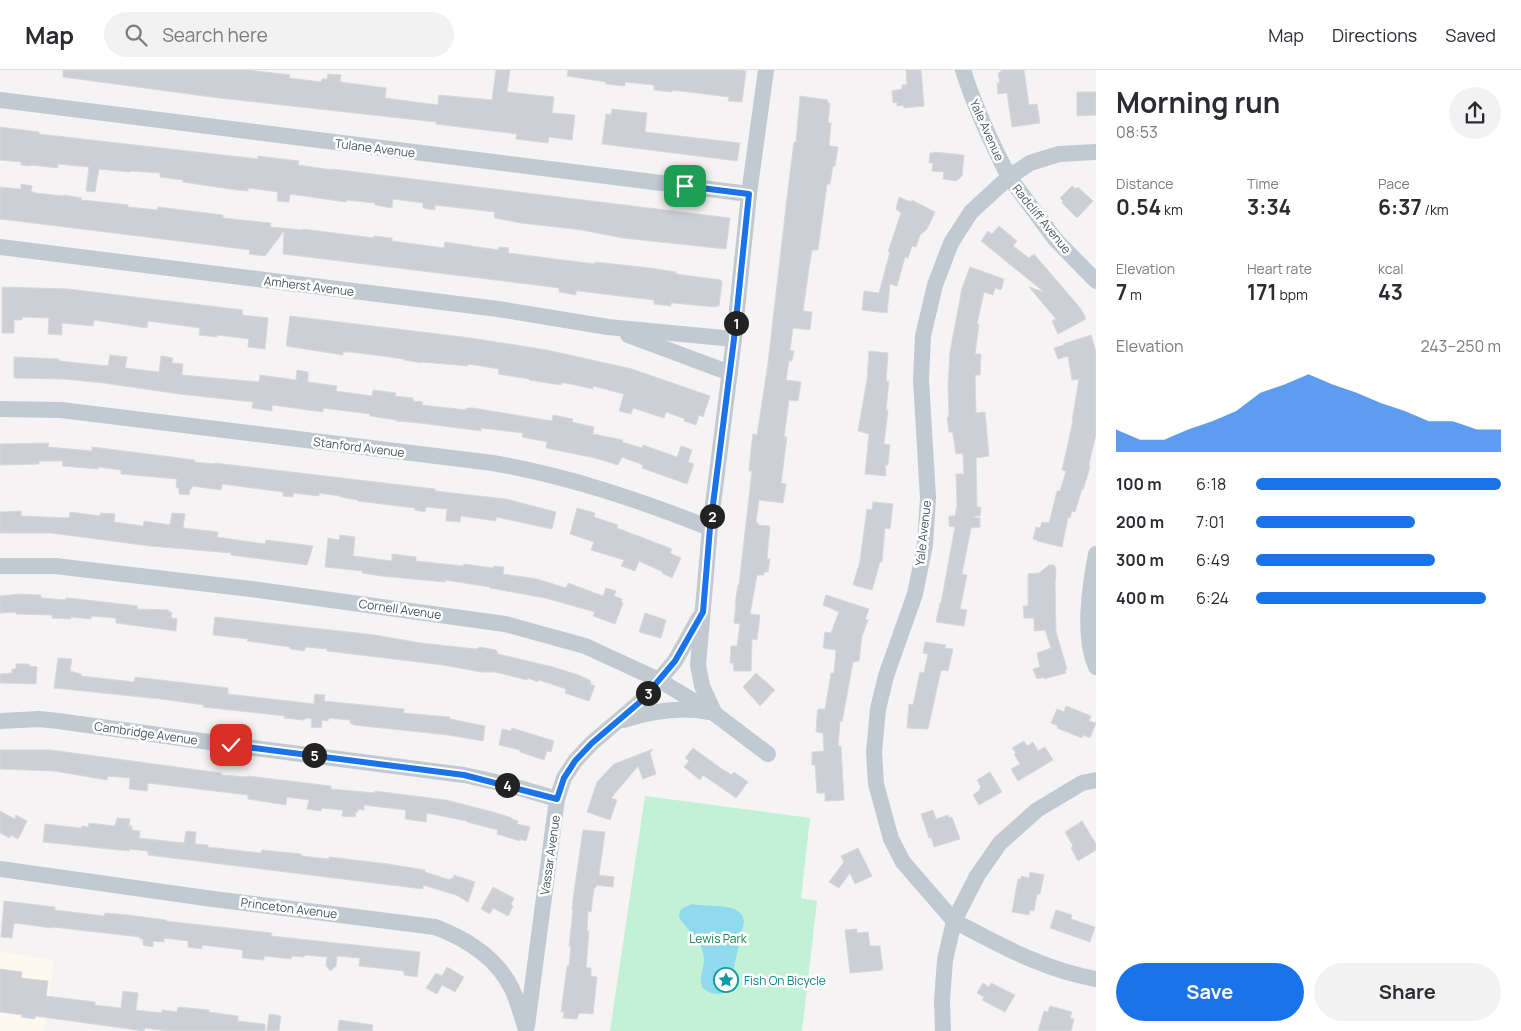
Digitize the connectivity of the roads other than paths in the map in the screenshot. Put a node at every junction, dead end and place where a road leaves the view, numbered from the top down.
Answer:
1 (766, 70) edge
2 (963, 70) edge
3 (0, 100) edge
4 (1096, 152) edge
5 (1009, 177) junction
6 (749, 194) junction
7 (3, 249) edge
8 (1096, 281) edge
9 (608, 327) junction
10 (734, 339) junction
11 (730, 373) junction
12 (0, 409) edge
13 (710, 528) junction
14 (1096, 554) edge
15 (0, 566) edge
16 (703, 612) junction
17 (1096, 667) edge
18 (659, 680) junction
19 (715, 714) junction
20 (0, 721) edge
21 (618, 721) junction
22 (768, 754) dead end
23 (1096, 780) edge
24 (557, 799) junction
25 (0, 869) edge
26 (954, 921) junction
27 (1096, 979) edge
28 (526, 1030) edge
29 (943, 1031) edge

1 - 6 street
2 - 5 street, Yale Avenue
3 - 6 street, Tulane Avenue
4 - 5 street
5 - 8 street, Radcliff Avenue
5 - 26 street, Yale Avenue
6 - 10 street
7 - 9 street, Amherst Avenue
9 - 10 street, Amherst Avenue
9 - 11 street, Amherst Avenue
10 - 11 street
11 - 13 street
12 - 13 street, Stanford Avenue
13 - 16 street
14 - 17 street
15 - 18 street, Cornell Avenue
16 - 18 street, Vassar Avenue
16 - 19 street
18 - 19 street, Cornell Avenue
18 - 21 street, Vassar Avenue
19 - 21 street
19 - 22 street, Cornell Avenue
20 - 24 street, Cambridge Avenue
21 - 24 street, Vassar Avenue
23 - 26 street
24 - 28 street, Vassar Avenue
25 - 28 street, Princeton Avenue
26 - 27 street
26 - 29 street

